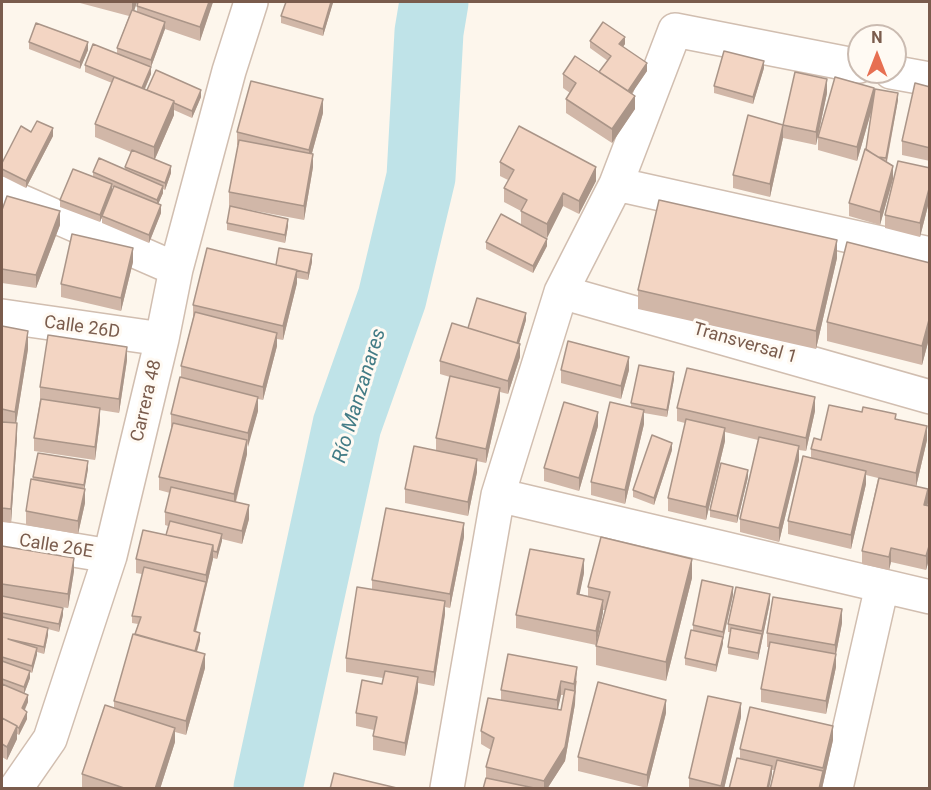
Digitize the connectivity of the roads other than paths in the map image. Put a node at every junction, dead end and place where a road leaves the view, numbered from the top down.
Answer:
1 (251, 2) edge
2 (847, 64) edge
3 (907, 75) edge
4 (930, 80) edge
5 (616, 184) junction
6 (2, 193) edge
7 (930, 254) edge
8 (176, 269) junction
9 (561, 292) junction
10 (2, 316) edge
11 (162, 339) junction
12 (930, 396) edge
13 (498, 495) junction
14 (2, 538) edge
15 (110, 556) junction
16 (882, 586) junction
17 (930, 597) edge
18 (16, 789) edge
19 (447, 789) edge
20 (836, 789) edge

1 - 8 street, Carrera 48
2 - 5 street
3 - 4 street
5 - 7 street
5 - 9 street
6 - 8 street
8 - 11 street, Carrera 48
9 - 12 street, Transversal 1
9 - 13 street
10 - 11 street, Calle 26D
11 - 15 street, Carrera 48
13 - 16 street
13 - 19 street
14 - 15 street, Calle 26E
15 - 18 street, Carrera 48
16 - 17 street
16 - 20 street

